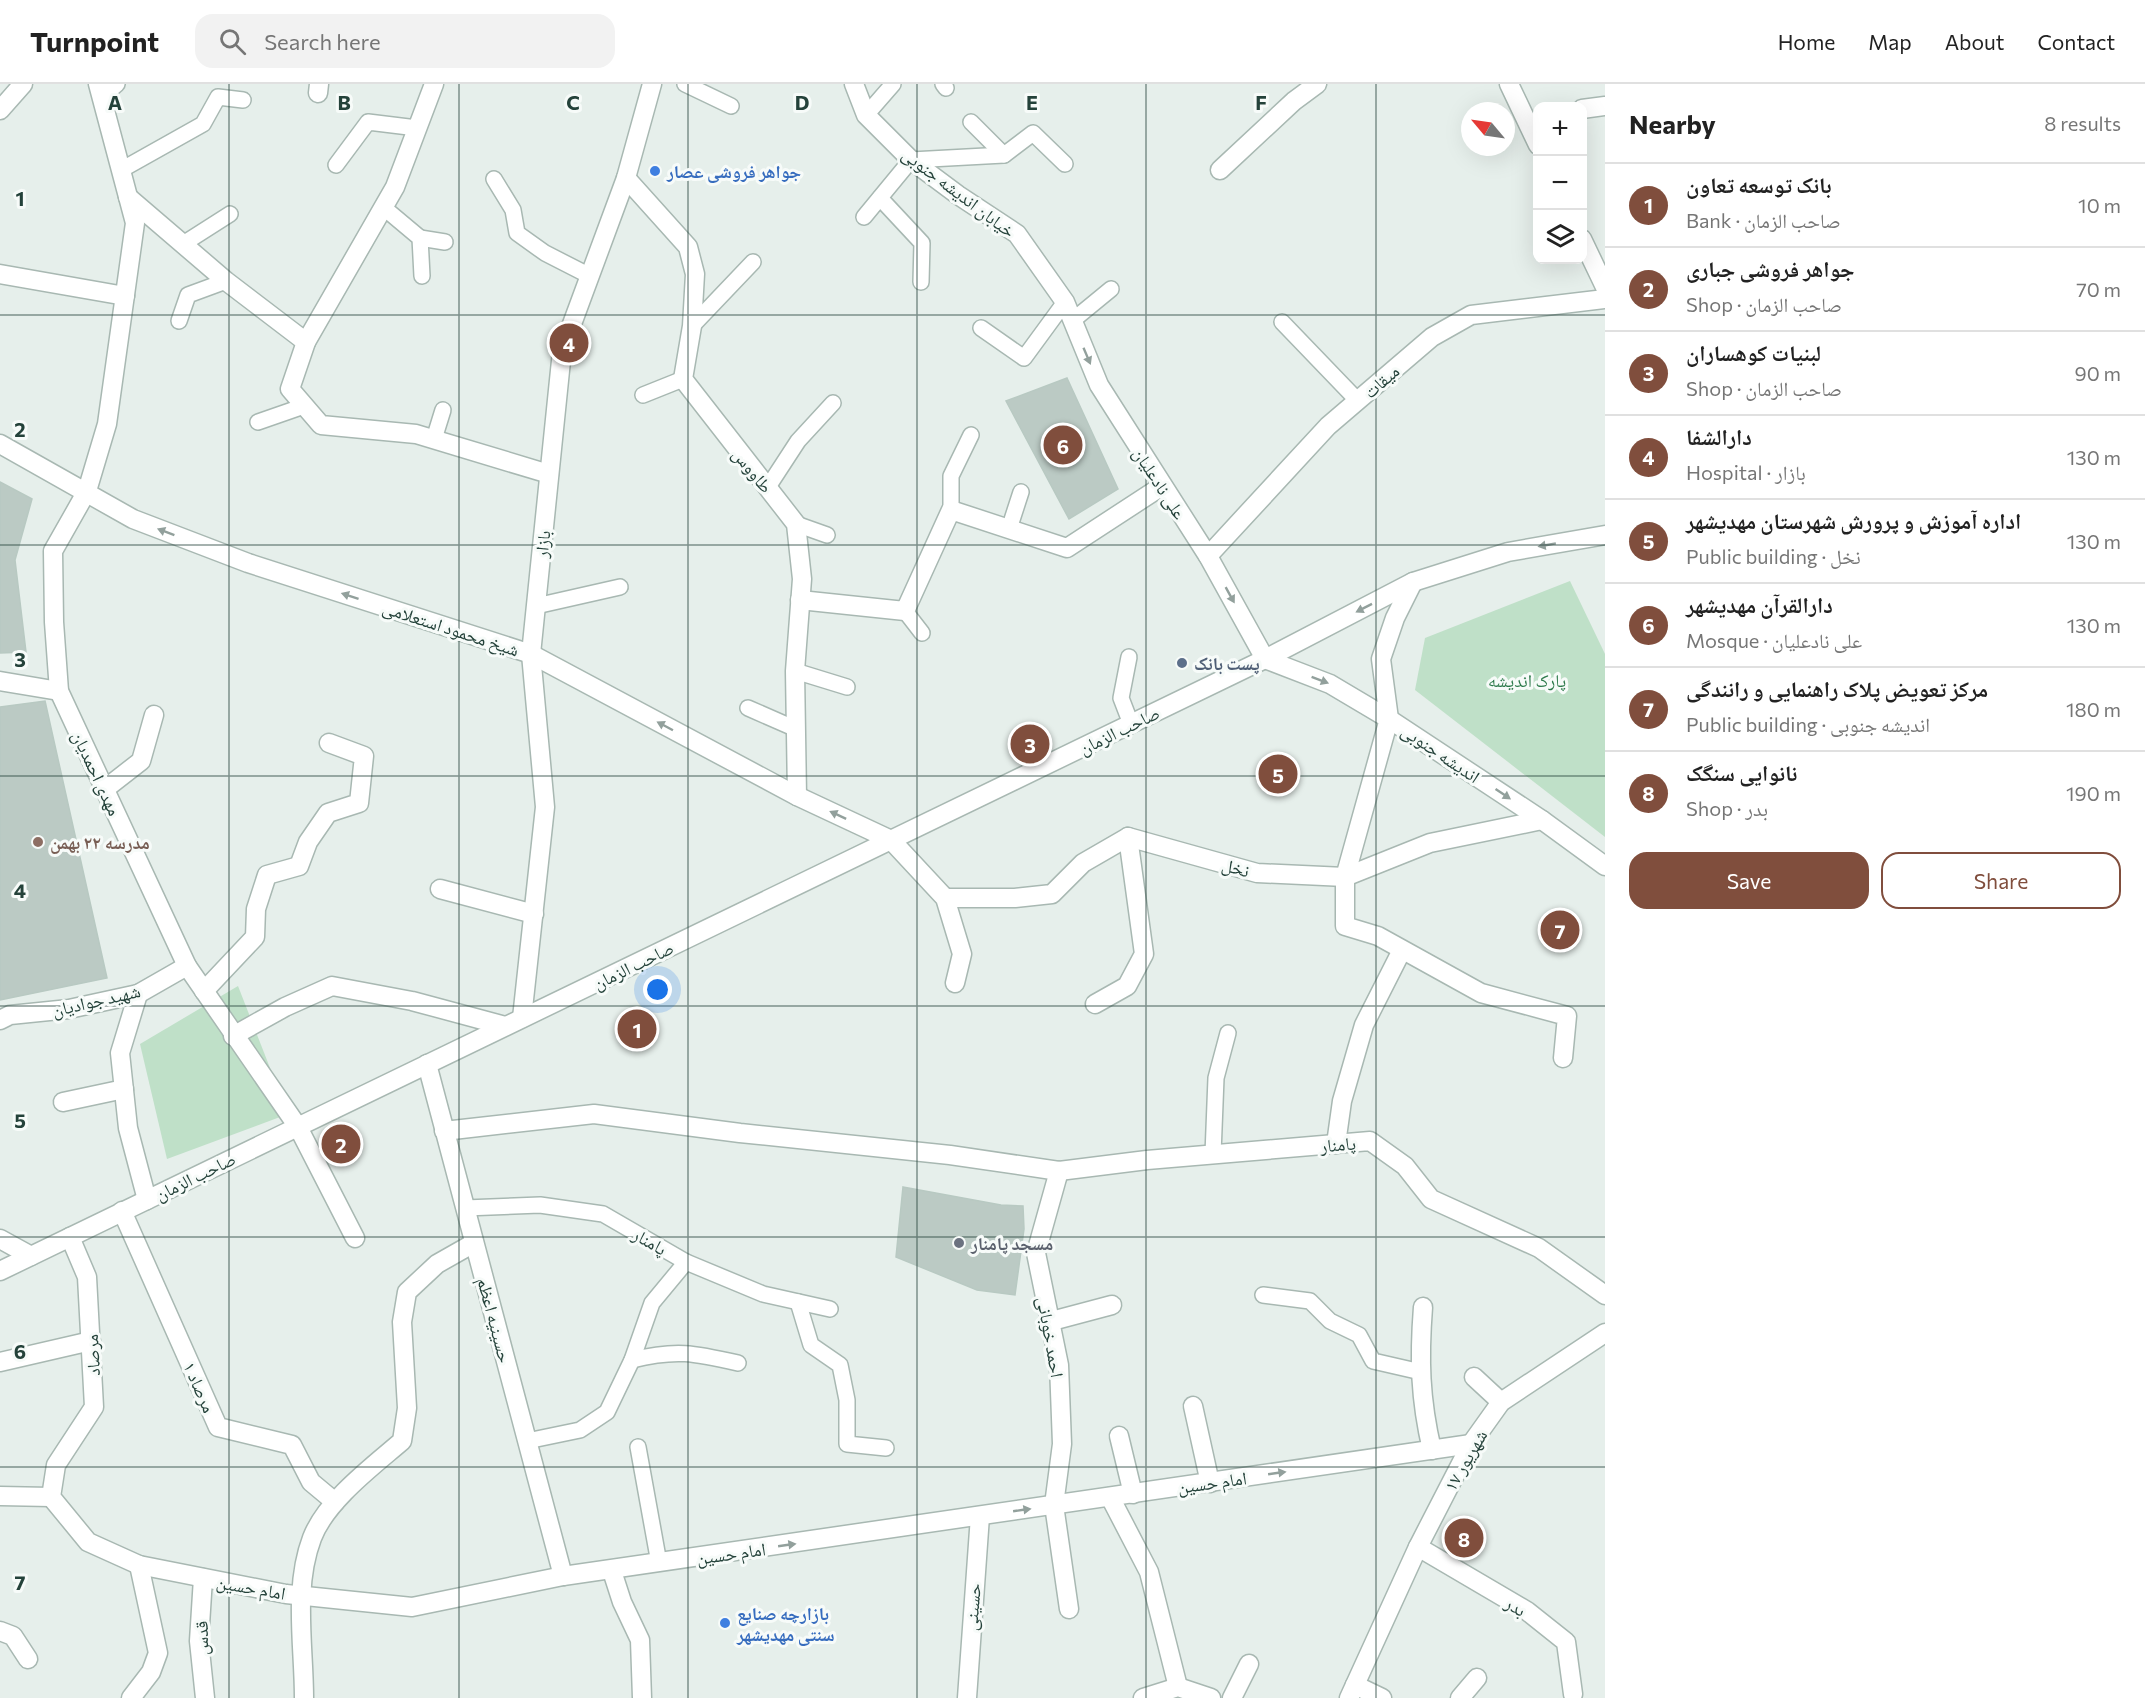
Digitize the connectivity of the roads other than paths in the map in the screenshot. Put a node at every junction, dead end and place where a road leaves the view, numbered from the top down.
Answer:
1 (23, 84) edge
2 (117, 84) edge
3 (434, 84) edge
4 (652, 84) edge
5 (685, 84) edge
6 (854, 84) edge
7 (893, 84) edge
8 (1317, 84) edge
9 (1509, 84) edge
10 (100, 91) edge
11 (243, 100) dead end
12 (731, 106) dead end
13 (1605, 106) edge
14 (1587, 108) edge
15 (0, 110) edge
16 (866, 115) junction
17 (1531, 117) edge
18 (971, 122) dead end
19 (417, 128) junction
20 (1004, 155) junction
21 (911, 160) junction
22 (1065, 164) dead end
23 (336, 165) dead end
24 (121, 170) junction
25 (1220, 170) dead end
26 (626, 178) junction
27 (494, 179) dead end
28 (128, 197) junction
29 (880, 198) junction
30 (383, 207) junction
31 (230, 214) dead end
32 (864, 217) dead end
33 (420, 238) junction
34 (446, 242) dead end
35 (183, 244) junction
36 (1587, 249) edge
37 (753, 262) dead end
38 (0, 274) edge
39 (422, 276) dead end
40 (590, 276) junction
41 (226, 281) junction
42 (921, 282) dead end
43 (1605, 287) edge
44 (1111, 289) dead end
45 (125, 296) junction
46 (1605, 299) edge
47 (1065, 302) junction
48 (179, 321) dead end
49 (1072, 321) junction
50 (1282, 321) dead end
51 (692, 326) junction
52 (981, 328) dead end
53 (306, 342) junction
54 (683, 380) junction
55 (643, 395) dead end
56 (1358, 401) junction
57 (834, 403) dead end
58 (304, 406) junction
59 (443, 410) dead end
60 (258, 422) dead end
61 (971, 435) dead end
62 (434, 439) junction
63 (0, 444) edge
64 (549, 474) junction
65 (1162, 486) junction
66 (768, 487) junction
67 (87, 491) junction
68 (1021, 492) dead end
69 (951, 510) junction
70 (796, 524) junction
71 (1009, 529) junction
72 (827, 535) dead end
73 (1605, 535) edge
74 (1208, 556) junction
75 (1413, 582) junction
76 (620, 587) dead end
77 (800, 600) junction
78 (536, 606) junction
79 (905, 611) junction
80 (922, 633) dead end
81 (531, 654) junction
82 (1130, 657) dead end
83 (1265, 659) junction
84 (795, 671) junction
85 (0, 681) edge
86 (847, 687) dead end
87 (59, 691) junction
88 (748, 708) dead end
89 (154, 715) dead end
90 (1389, 719) junction
91 (1131, 724) junction
92 (796, 729) junction
93 (329, 743) dead end
94 (105, 789) junction
95 (797, 796) junction
96 (1542, 820) junction
97 (1128, 837) junction
98 (891, 840) junction
99 (1605, 866) edge
100 (1345, 877) junction
101 (440, 889) dead end
102 (945, 898) junction
103 (534, 914) junction
104 (1402, 950) junction
105 (187, 966) junction
106 (955, 983) dead end
107 (204, 991) junction
108 (138, 994) junction
109 (1095, 1004) dead end
110 (522, 1018) junction
111 (0, 1020) edge
112 (506, 1026) junction
113 (1228, 1033) dead end
114 (233, 1036) junction
115 (1563, 1058) dead end
116 (427, 1064) junction
117 (124, 1089) junction
118 (63, 1102) dead end
119 (298, 1127) junction
120 (444, 1131) junction
121 (1335, 1144) junction
122 (1213, 1154) junction
123 (1059, 1171) junction
124 (147, 1200) junction
125 (465, 1208) junction
126 (122, 1211) junction
127 (70, 1237) junction
128 (355, 1238) dead end
129 (0, 1239) edge
130 (474, 1243) junction
131 (31, 1256) junction
132 (686, 1262) junction
133 (0, 1271) edge
134 (1263, 1295) dead end
135 (1605, 1295) edge
136 (798, 1302) junction
137 (1113, 1305) dead end
138 (1423, 1307) dead end
139 (830, 1309) dead end
140 (1048, 1322) junction
141 (1605, 1333) edge
142 (91, 1341) junction
143 (632, 1360) junction
144 (0, 1362) edge
145 (738, 1363) dead end
146 (1421, 1372) junction
147 (1474, 1377) dead end
148 (1501, 1402) junction
149 (1193, 1406) dead end
150 (1119, 1436) dead end
151 (527, 1441) junction
152 (1471, 1444) junction
153 (638, 1447) dead end
154 (886, 1448) dead end
155 (1432, 1450) junction
156 (1210, 1483) junction
157 (1133, 1494) junction
158 (0, 1496) edge
159 (51, 1497) junction
160 (1110, 1497) junction
161 (335, 1502) junction
162 (1054, 1505) junction
163 (980, 1516) junction
164 (1418, 1547) junction
165 (659, 1563) junction
166 (140, 1565) junction
167 (612, 1570) junction
168 (563, 1576) junction
169 (202, 1578) junction
170 (300, 1596) junction
171 (1069, 1609) dead end
172 (0, 1631) edge
173 (28, 1659) dead end
174 (1249, 1665) dead end
175 (1476, 1678) dead end
176 (1178, 1687) junction
177 (1352, 1691) edge
178 (1573, 1694) dead end
179 (131, 1698) edge
180 (205, 1698) edge
181 (304, 1698) edge
182 (642, 1698) edge
183 (967, 1698) edge
184 (1143, 1698) edge
185 (1211, 1698) edge
186 (1232, 1698) edge
187 (1382, 1698) edge
188 (1460, 1698) edge

1 - 15 street
2 - 10 lane
3 - 19 street
4 - 26 street, بازار
5 - 12 lane
6 - 16 street, خیابان اندیشه جنوبی
7 - 16 lane
8 - 25 street
9 - 17 street
10 - 24 street, مهدی احمدیان
11 - 24 lane
13 - 14 street
16 - 21 street, خیابان اندیشه جنوبی
18 - 20 lane
19 - 23 lane
19 - 30 street
20 - 21 lane
20 - 22 lane
21 - 29 lane
21 - 47 street, خیابان اندیشه جنوبی
24 - 28 street, مهدی احمدیان
26 - 40 street, بازار
26 - 51 street
27 - 40 lane
28 - 35 street
28 - 45 street, مهدی احمدیان
29 - 32 lane
29 - 42 lane
30 - 33 lane
30 - 53 street
31 - 35 lane
33 - 34 lane
33 - 39 lane
35 - 41 street
36 - 43 street
37 - 51 lane
38 - 45 street
40 - 64 street, بازار
41 - 48 lane
41 - 53 street
44 - 49 lane
45 - 67 street, مهدی احمدیان
46 - 56 street, میقات
47 - 49 street, علی نادعلیان
47 - 52 lane
49 -> 65 street, علی نادعلیان
50 - 56 lane
51 - 54 street
53 - 58 street
54 - 55 lane
54 - 66 street, طاووس
56 - 74 street, میقات
57 - 66 lane
58 - 60 lane
58 - 62 street
59 - 62 lane
61 - 69 lane
62 - 64 street
63 - 67 street, شیخ محمود استعلامی
64 - 78 street, بازار
65 - 71 street
65 - 74 street, علی نادعلیان
66 - 70 street, طاووس
81 -> 67 street, شیخ محمود استعلامی
67 - 87 street, مهدی احمدیان
68 - 71 lane
69 - 71 street
69 - 79 street
70 - 72 lane
70 - 77 street
73 -> 75 street, صاحب الزمان
74 -> 83 street, علی نادعلیان
75 -> 83 street, صاحب الزمان
75 - 90 street
76 - 78 lane
77 - 79 street
77 - 84 street
78 - 81 street, بازار
79 - 80 lane
95 -> 81 street, شیخ محمود استعلامی
81 - 103 street, بازار
82 - 91 lane
83 -> 90 street, اندیشه جنوبی
83 - 91 street, صاحب الزمان
84 - 86 lane
84 - 92 street
85 - 87 street
87 - 94 street, مهدی احمدیان
88 - 92 lane
89 - 94 street
90 -> 96 street, اندیشه جنوبی
90 - 100 street
91 - 98 street, صاحب الزمان
92 - 95 street
93 - 107 street
94 - 105 street, مهدی احمدیان
98 -> 95 street, شیخ محمود استعلامی
96 - 99 street, اندیشه جنوبی
96 - 100 street, نخل
97 - 100 street, نخل
97 - 102 street
97 - 109 street
98 - 102 street
98 - 110 street, صاحب الزمان
100 - 104 street
101 - 103 street
102 - 106 street
103 - 110 street, بازار
104 - 115 street
104 - 121 street
105 - 107 street, مهدی احمدیان
105 - 108 street, شهید جوادیان
107 - 114 street, مهدی احمدیان
108 - 111 street, شهید جوادیان
108 - 117 street
110 - 112 street, صاحب الزمان
112 - 114 street
112 - 116 street, صاحب الزمان
113 - 122 lane
114 - 119 street, مهدی احمدیان
116 - 119 street, صاحب الزمان
116 - 120 street, حسینیه اعظم
117 - 118 street
117 - 124 street
119 - 124 street, صاحب الزمان
119 - 128 street, مهدی احمدیان
120 - 123 street, پامنار
120 - 125 street, حسینیه اعظم
121 - 122 street, پامنار
121 - 135 street, پامنار
122 - 123 street, پامنار
123 - 140 street, احمد خوبانی
124 - 126 street, صاحب الزمان
125 - 130 street, حسینیه اعظم
125 - 132 lane, پامنار
126 - 127 street, صاحب الزمان
126 - 161 street, مرصاد ۱
127 - 131 street, صاحب الزمان
127 - 142 street, مرصاد
129 - 131 street
130 - 151 street, حسینیه اعظم
130 - 161 street
131 - 133 street, صاحب الزمان
132 - 136 lane, پامنار
132 - 143 lane
134 - 146 lane
136 - 139 lane, پامنار
136 - 154 lane
137 - 140 street
138 - 146 street
140 - 162 street, احمد خوبانی
141 - 148 street, ۱۷ شهریور
142 - 144 street
142 - 159 street, مرصاد
143 - 145 lane
143 - 151 lane
146 - 155 street
147 - 148 street
148 - 152 street, ۱۷ شهریور
149 - 156 street
150 - 157 street
151 - 168 street, حسینیه اعظم
152 - 155 street, امام حسین
152 - 164 street, ۱۷ شهریور
153 - 165 lane
156 -> 155 street, امام حسین
156 - 157 street, امام حسین
157 - 160 street, امام حسین
158 - 159 street
159 - 166 street, امام حسین
160 - 162 street, امام حسین
160 - 176 street
161 - 170 street
163 -> 162 street, امام حسین
162 - 171 street, احمد خوبانی
165 -> 163 street, امام حسین
163 - 183 street, حسینی
164 - 177 street, ۱۷ شهریور
164 - 178 street, بدر
165 - 167 street, امام حسین
166 - 169 street, امام حسین
166 - 179 street
167 - 168 street, امام حسین
167 - 182 street
168 - 170 street, امام حسین
169 - 170 street, امام حسین
169 - 180 street, قدس
170 - 181 street
172 - 173 street
174 - 186 street
175 - 188 street
176 - 184 street
176 - 185 street
177 - 187 street

